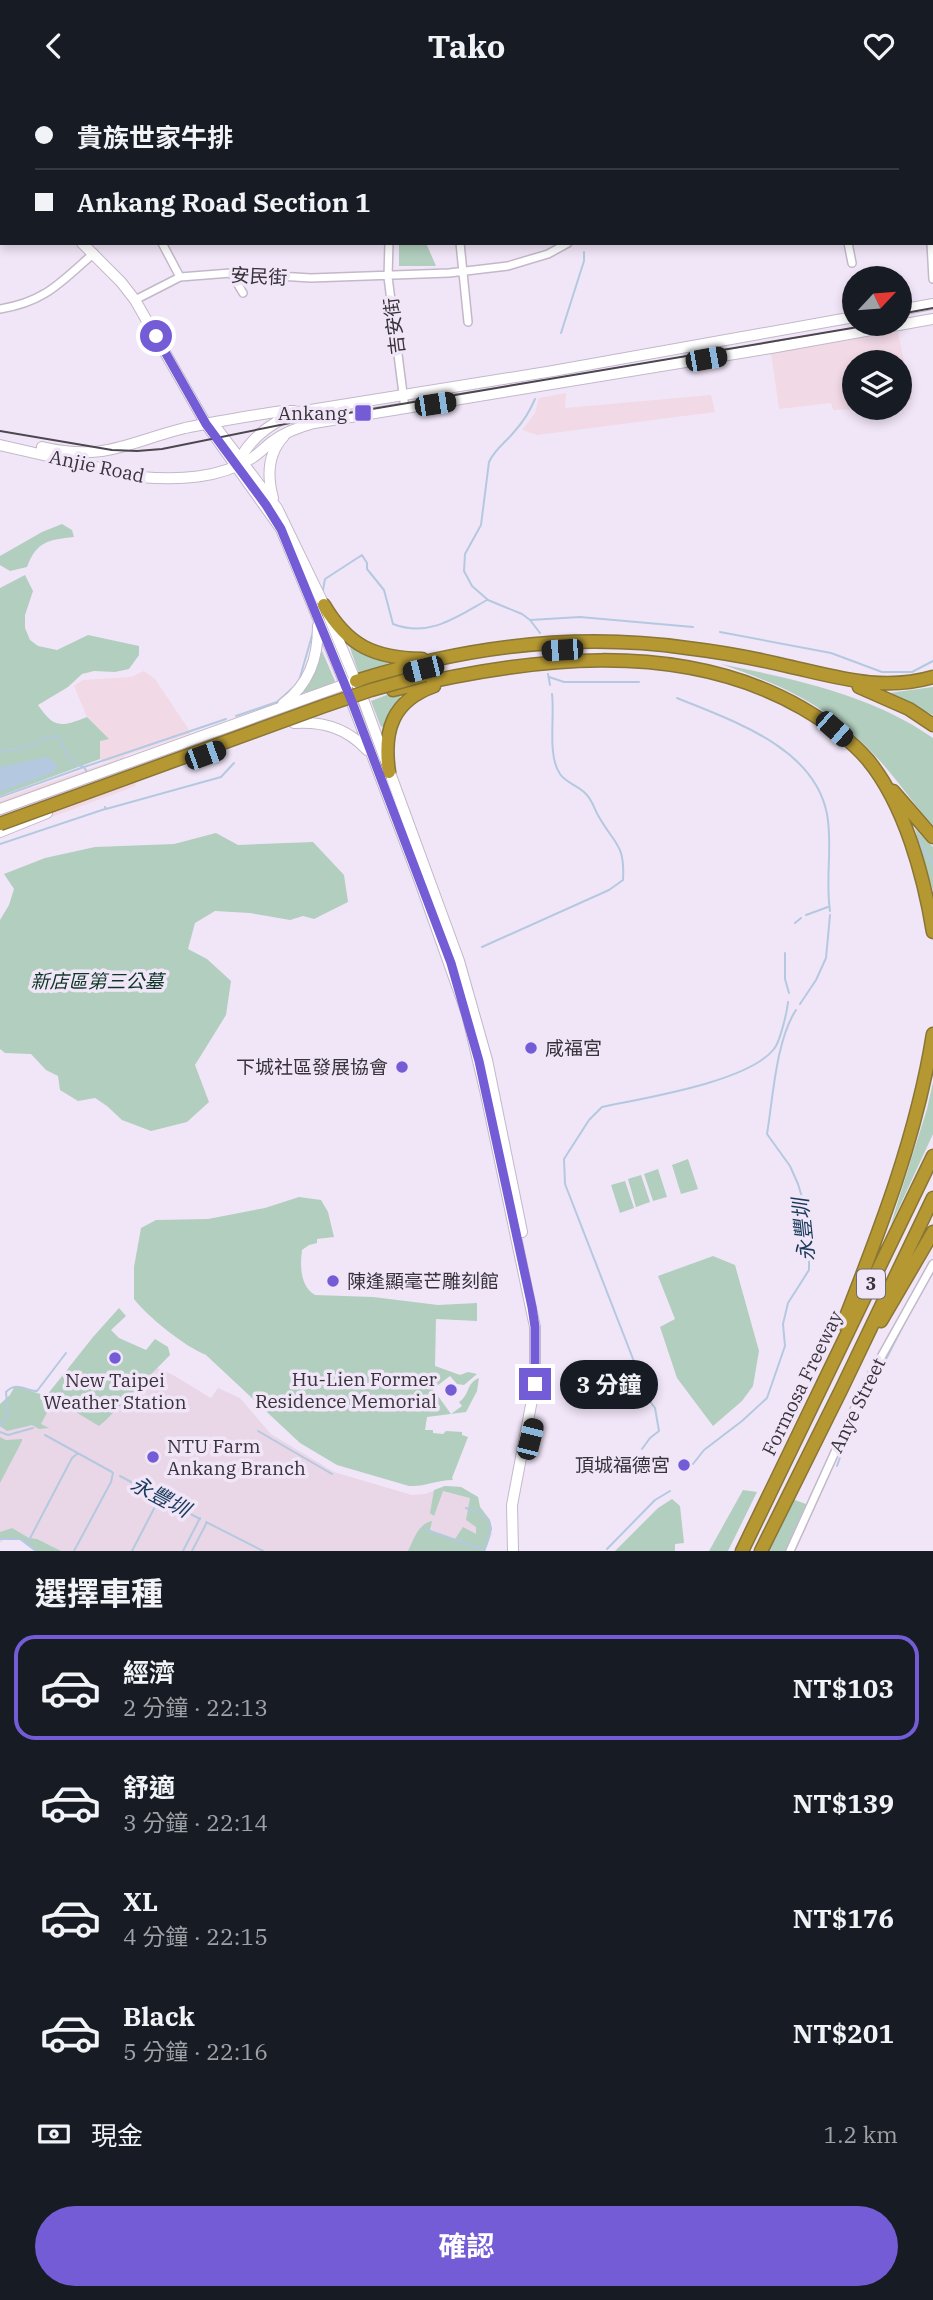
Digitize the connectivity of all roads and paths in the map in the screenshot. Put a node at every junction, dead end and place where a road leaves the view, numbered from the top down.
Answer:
1 (84, 245) edge
2 (163, 245) edge
3 (389, 245) edge
4 (460, 245) edge
5 (564, 245) edge
6 (848, 245) edge
7 (932, 245) edge
8 (94, 253) junction
9 (852, 263) dead end
10 (464, 272) junction
11 (230, 273) junction
12 (180, 277) junction
13 (388, 277) junction
14 (933, 279) edge
15 (243, 293) dead end
16 (135, 300) junction
17 (933, 304) edge
18 (912, 308) edge
19 (0, 309) edge
20 (842, 319) edge
21 (933, 319) edge
22 (468, 322) dead end
23 (764, 333) junction
24 (767, 348) junction
25 (403, 395) junction
26 (405, 409) junction
27 (298, 412) junction
28 (206, 424) junction
29 (288, 432) junction
30 (0, 439) edge
31 (0, 445) edge
32 (51, 453) junction
33 (240, 462) junction
34 (277, 508) junction
35 (324, 605) junction
36 (318, 618) junction
37 (656, 645) junction
38 (443, 657) junction
39 (653, 661) junction
40 (424, 672) junction
41 (476, 673) junction
42 (834, 677) junction
43 (933, 677) edge
44 (350, 683) junction
45 (357, 700) junction
46 (278, 708) junction
47 (294, 723) junction
48 (234, 724) junction
49 (933, 725) edge
50 (235, 744) junction
51 (372, 756) junction
52 (868, 761) junction
53 (389, 772) junction
54 (0, 809) edge
55 (0, 818) edge
56 (0, 824) edge
57 (0, 832) edge
58 (933, 837) edge
59 (933, 932) edge
60 (933, 1034) edge
61 (933, 1156) edge
62 (933, 1198) edge
63 (933, 1232) edge
64 (933, 1264) edge
65 (842, 1388) junction
66 (809, 1413) junction
67 (513, 1551) edge
68 (519, 1551) edge
69 (742, 1551) edge
70 (761, 1551) edge
71 (790, 1551) edge

1 - 8 main road
2 - 12 street
3 - 13 street, 吉安街
4 - 10 street
5 - 10 street, 安民街
6 - 9 street
7 - 14 street
8 - 16 main road
8 - 19 street
10 - 13 street, 安民街
10 - 22 street
11 - 12 street, 安民街
11 - 13 street, 安民街
11 - 15 street
12 - 16 street, 安民街
13 - 25 street, 吉安街
16 - 28 main road
17 - 18 main road
20 - 23 main road
21 - 24 main road, Anjie Road
23 - 24 main road
23 - 25 main road
24 - 26 main road, Anjie Road
25 - 26 street, 吉安街
25 - 27 main road
26 - 29 main road, Anjie Road
27 - 28 main road, Anjie Road
27 - 33 main road
28 - 32 main road, Anjie Road
28 - 33 main road
29 - 33 main road, Anjie Road
29 - 34 main road
30 - 32 main road, Anjie Road
31 - 32 main road, Anjie Road
32 - 33 main road, Anjie Road
33 - 34 main road
33 - 36 main road
34 - 35 main road
35 - 38 highway
35 - 44 main road
36 - 44 main road
36 - 46 main road
37 - 38 highway
37 - 40 highway
37 - 42 highway
38 - 44 highway
39 - 40 highway
39 - 41 highway
39 - 52 highway
40 - 55 highway
40 - 56 highway, bridge
41 - 45 highway
41 - 53 highway
42 - 43 highway
42 - 49 highway
44 - 45 main road
44 - 46 main road
45 - 47 main road
45 - 51 main road
45 - 53 main road
46 - 48 main road
47 - 50 main road
47 - 51 main road
48 - 50 main road
48 - 54 main road
50 - 57 main road
51 - 67 main road
52 - 58 highway
52 - 59 highway
53 - 68 main road
60 - 66 highway
61 - 66 highway, Formosa Freeway / 3
62 - 65 highway, Formosa Freeway / 3
63 - 65 highway
64 - 71 street, Anye Street
65 - 70 highway, Formosa Freeway / 3
66 - 69 highway, Formosa Freeway / 3

